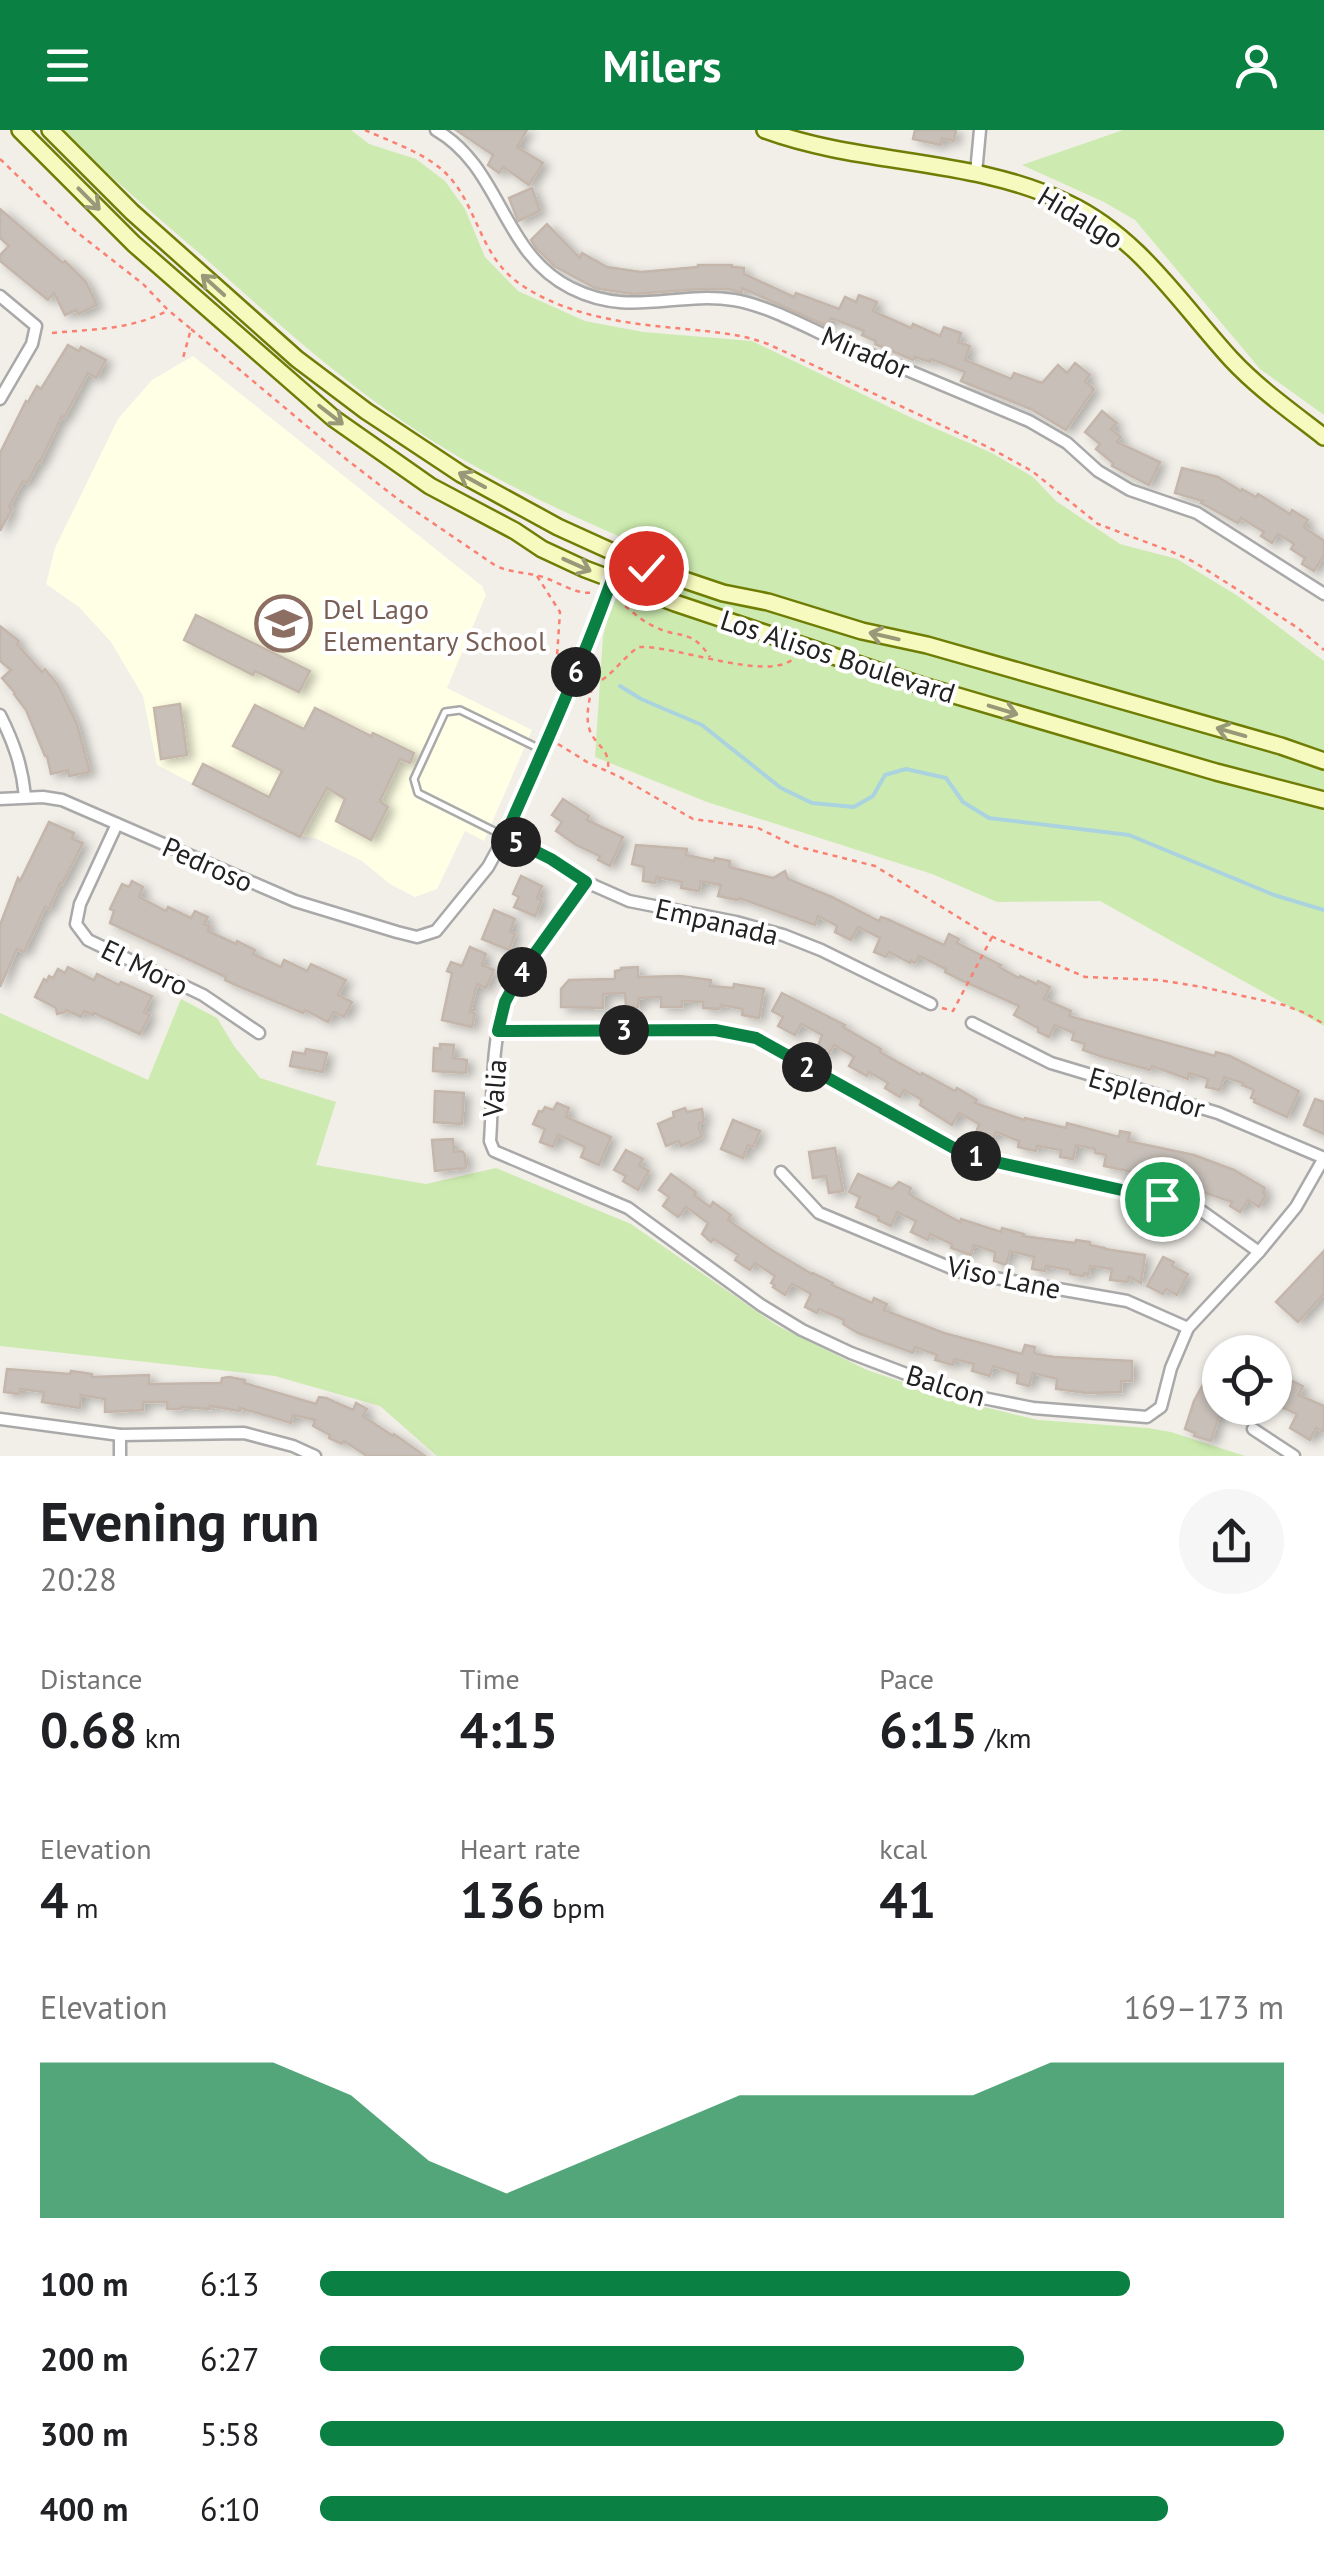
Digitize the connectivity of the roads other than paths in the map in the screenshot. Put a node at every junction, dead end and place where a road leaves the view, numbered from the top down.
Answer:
1 (20, 130) edge
2 (50, 130) edge
3 (436, 130) edge
4 (980, 130) edge
5 (776, 132) edge
6 (976, 172) junction
7 (0, 296) edge
8 (0, 399) edge
9 (1324, 437) edge
10 (620, 557) junction
11 (612, 579) junction
12 (1324, 594) edge
13 (0, 716) edge
14 (543, 750) junction
15 (1324, 761) edge
16 (25, 796) junction
17 (0, 799) edge
18 (1324, 800) edge
19 (118, 824) junction
20 (505, 836) junction
21 (586, 882) junction
22 (931, 1004) road end
23 (972, 1023) dead end
24 (498, 1031) junction
25 (259, 1033) dead end
26 (490, 1141) joint
27 (1324, 1158) edge
28 (781, 1172) dead end
29 (1260, 1252) junction
30 (1188, 1328) junction
31 (0, 1419) edge
32 (1253, 1428) dead end
33 (120, 1435) junction
34 (120, 1456) edge
35 (315, 1456) edge
36 (1294, 1456) edge

1 -> 11 main road, Los Alisos Boulevard
10 -> 2 main road, Los Alisos Boulevard
3 - 12 street, Mirador
4 - 6 street
5 - 6 main road, Hidalgo
6 - 9 main road, Hidalgo
7 - 8 street
10 - 11 street
15 -> 10 main road, Los Alisos Boulevard
11 - 14 street
11 -> 18 main road, Los Alisos Boulevard
13 - 16 street
14 - 20 street
14 - 20 lane
16 - 17 street, Pedroso
16 - 19 street, Pedroso
19 - 20 street, Pedroso
19 - 25 street, El Moro
20 - 21 street, Empanada
21 - 22 street, Empanada
21 - 24 street, Valia
23 - 27 street, Esplendor
24 - 26 street, Valia
24 - 29 street
26 - 30 street, Balcon
27 - 29 street, Balcon
28 - 30 street, Viso Lane
29 - 30 street, Balcon
31 - 33 street
32 - 36 street
33 - 34 street
33 - 35 street

